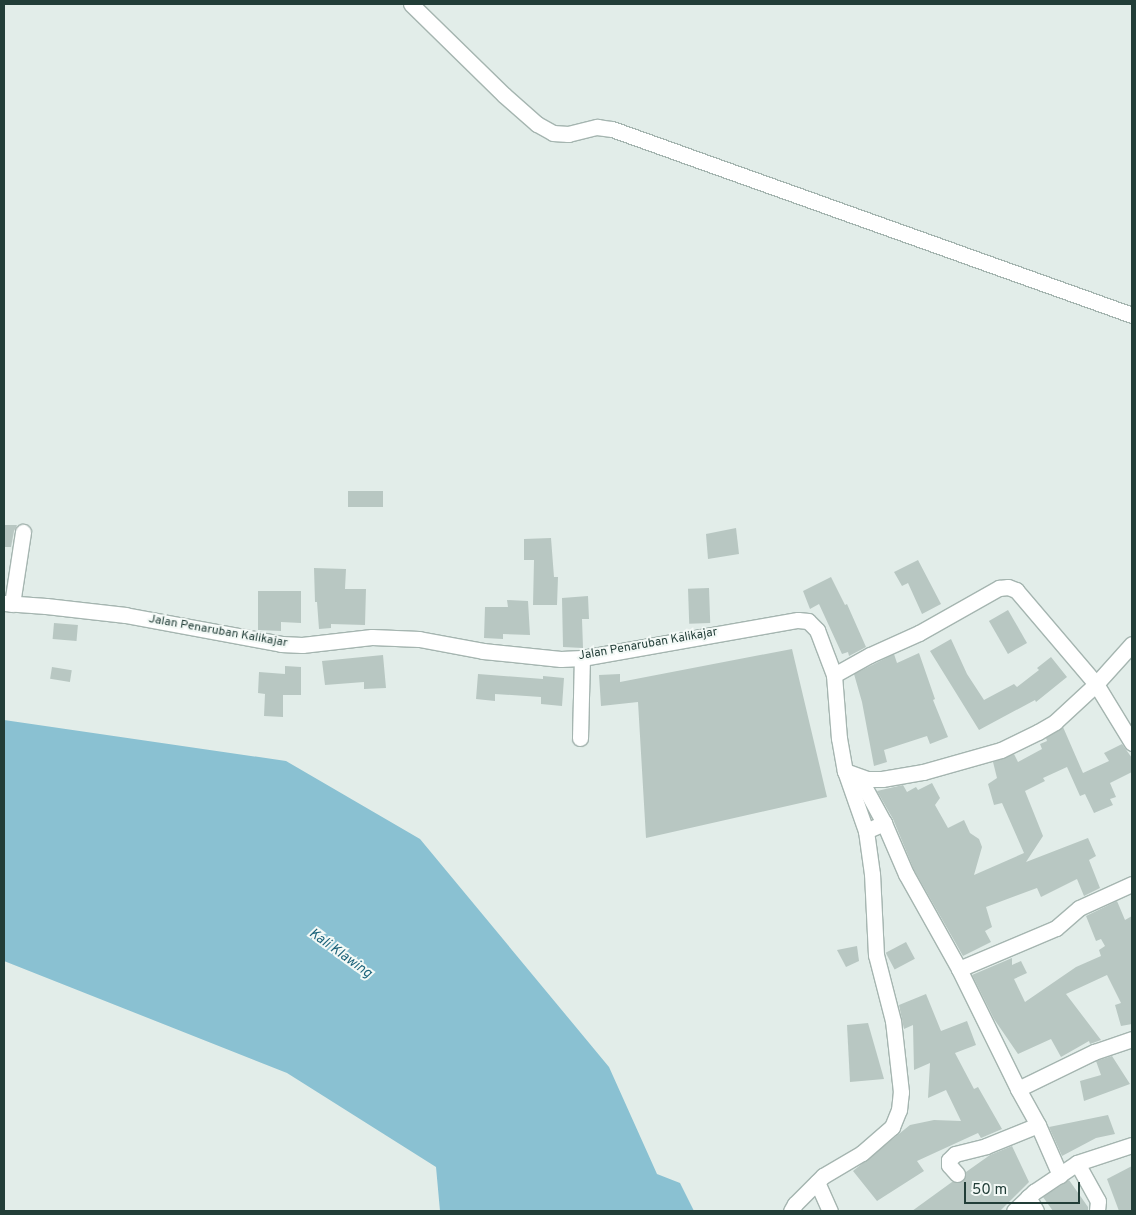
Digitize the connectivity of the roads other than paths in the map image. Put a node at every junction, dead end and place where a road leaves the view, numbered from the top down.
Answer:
1 (411, 4) edge
2 (1132, 315) edge
3 (23, 532) dead end
4 (8, 604) edge
5 (1132, 644) edge
6 (582, 658) junction
7 (834, 675) junction
8 (1096, 684) junction
9 (580, 738) dead end
10 (1132, 743) edge
11 (852, 774) junction
12 (884, 823) junction
13 (866, 831) junction
14 (1132, 884) edge
15 (959, 970) junction
16 (1132, 1039) edge
17 (1018, 1089) junction
18 (1038, 1125) junction
19 (1132, 1145) edge
20 (1077, 1163) junction
21 (957, 1174) dead end
22 (1060, 1175) junction
23 (817, 1182) junction
24 (1028, 1197) junction
25 (791, 1211) edge
26 (830, 1211) edge
27 (1014, 1211) edge
28 (1036, 1211) edge
29 (1097, 1211) edge

1 - 2 street
3 - 4 street
4 - 6 street, Jalan Penaruban Kalikajar
5 - 8 street
6 - 7 street, Jalan Penaruban Kalikajar
6 - 9 street
7 - 8 street
7 - 11 street, Jalan Penaruban Kalikajar
8 - 10 street
8 - 11 street
11 - 12 street
11 - 13 street
12 - 13 street
12 - 15 street
13 - 23 street
14 - 15 street
15 - 17 street
16 - 17 street
17 - 18 street
18 - 21 street
18 - 22 street
19 - 20 street
20 - 22 street
20 - 29 street
22 - 24 street
23 - 25 street
23 - 26 street
24 - 27 street
24 - 28 street

